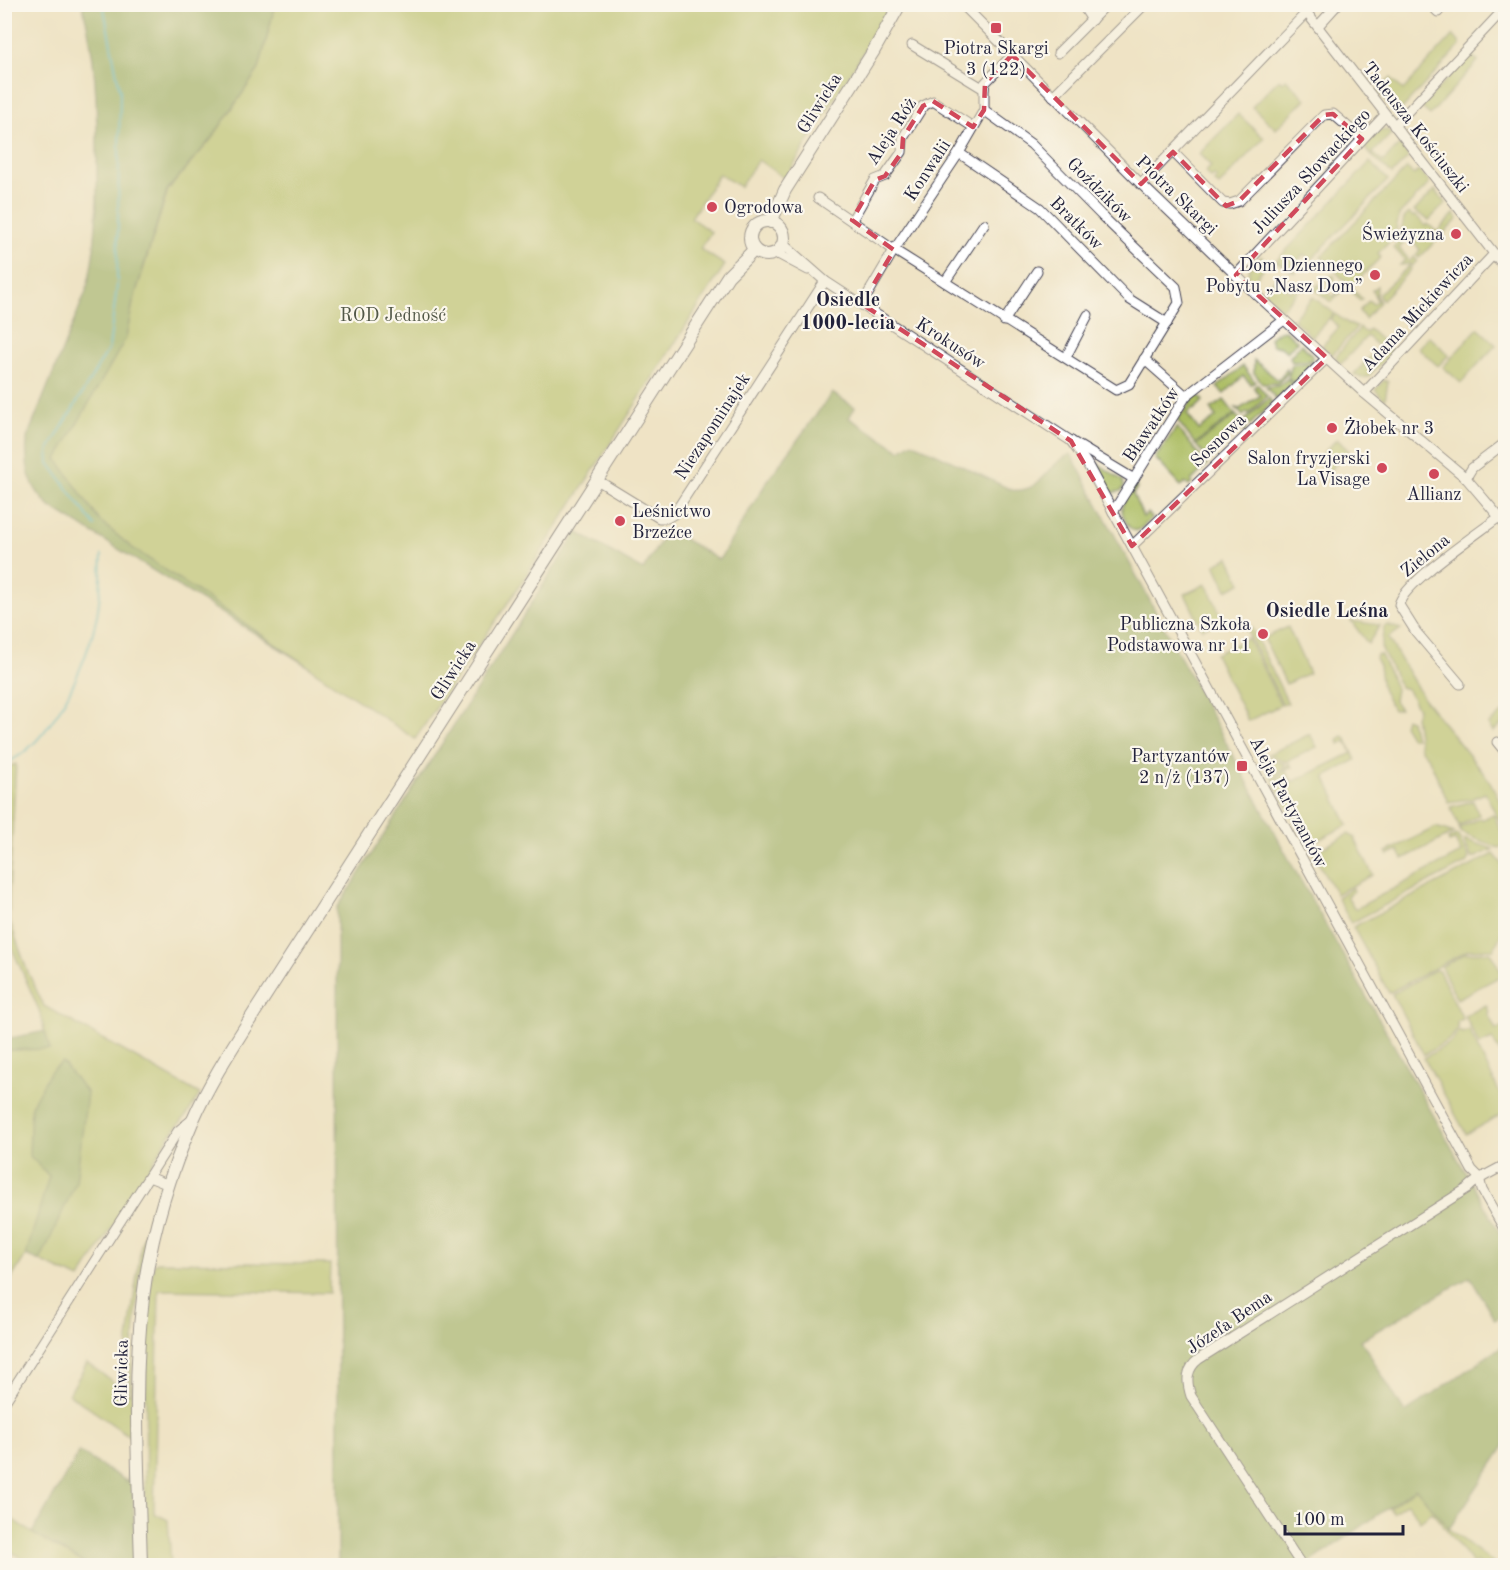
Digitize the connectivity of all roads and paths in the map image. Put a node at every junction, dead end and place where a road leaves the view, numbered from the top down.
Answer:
1 (900, 4) edge
2 (962, 4) edge
3 (1082, 4) edge
4 (1107, 4) edge
5 (1145, 4) edge
6 (1338, 4) edge
7 (1430, 4) edge
8 (1445, 4) edge
9 (1304, 8) edge
10 (1504, 14) edge
11 (1092, 20) junction
12 (1318, 26) junction
13 (912, 45) dead end
14 (1058, 53) dead end
15 (1012, 55) junction
16 (984, 88) junction
17 (1053, 96) junction
18 (984, 110) junction
19 (1385, 115) junction
20 (1394, 126) junction
21 (973, 127) junction
22 (1362, 139) junction
23 (959, 153) junction
24 (1173, 153) junction
25 (1142, 184) junction
26 (818, 198) dead end
27 (852, 220) junction
28 (771, 222) junction
29 (984, 224) dead end
30 (780, 249) junction
31 (754, 250) junction
32 (894, 250) junction
33 (1494, 254) junction
34 (1506, 269) edge
35 (1037, 271) dead end
36 (1236, 275) junction
37 (825, 281) junction
38 (945, 282) junction
39 (862, 304) junction
40 (1088, 315) dead end
41 (1284, 320) junction
42 (1004, 321) junction
43 (1167, 323) junction
44 (1066, 357) junction
45 (1327, 358) junction
46 (1144, 359) junction
47 (1364, 393) junction
48 (1186, 396) junction
49 (1071, 441) junction
50 (1506, 442) edge
51 (1466, 478) junction
52 (1134, 479) junction
53 (597, 480) junction
54 (1113, 512) junction
55 (1502, 521) edge
56 (1132, 546) junction
57 (1460, 684) dead end
58 (1497, 742) dead end
59 (1506, 753) edge
60 (194, 1118) junction
61 (1506, 1164) edge
62 (149, 1176) junction
63 (1479, 1177) junction
64 (169, 1185) junction
65 (1506, 1232) edge
66 (4, 1403) edge
67 (141, 1566) edge
68 (1302, 1566) edge

1 - 28 main road, Gliwicka
2 - 15 street, Piotra Skargi
3 - 11 street
4 - 11 street
5 - 17 street
6 - 12 street
7 - 8 street
9 - 12 street, Tadeusza Kościuszki
9 - 24 street
10 - 20 street
11 - 14 street
12 - 19 street, Tadeusza Kościuszki
13 - 16 street
15 - 16 street
15 - 17 street, Piotra Skargi
16 - 18 street
17 - 25 street, Piotra Skargi
18 - 21 street, Konwalii
18 - 43 street, Goździków
19 - 20 street, Tadeusza Kościuszki
19 - 22 street, Juliusza Słowackiego
20 - 33 street, Tadeusza Kościuszki
21 - 23 street, Konwalii
21 - 27 street, Aleja Róż
22 - 24 street
22 - 36 street, Juliusza Słowackiego
23 - 32 street, Konwalii
23 - 43 street, Bratków
24 - 25 street
25 - 36 street, Piotra Skargi
26 - 27 street
27 - 32 street
28 - 30 main road
28 - 31 main road
29 - 38 street
30 - 31 main road
30 - 37 street, Krokusów
31 - 53 main road, Gliwicka
32 - 38 street
32 - 39 street, Konwalii
33 - 34 street, Tadeusza Kościuszki
33 - 47 street, Adama Mickiewicza
35 - 42 street
36 - 41 street, Piotra Skargi
37 - 39 street, Krokusów
37 - 53 street, Niezapominajek
38 - 42 street
39 - 49 street, Krokusów
40 - 44 street
41 - 45 street, Piotra Skargi
41 - 48 street, Bławatków
42 - 44 street
43 - 46 street
44 - 46 street
45 - 47 street, Piotra Skargi
45 - 56 street, Sosnowa
46 - 48 street
47 - 51 street, Piotra Skargi
48 - 52 street, Bławatków
49 - 52 street, Krokusów
49 - 54 street, Aleja Partyzantów
50 - 51 street
51 - 55 street, Piotra Skargi
52 - 54 street, Bławatków
53 - 60 main road, Gliwicka
54 - 56 street, Aleja Partyzantów
55 - 57 street, Zielona
56 - 63 street, Aleja Partyzantów
58 - 59 street
60 - 62 street, Gliwicka
60 - 64 main road, Gliwicka
61 - 63 street, Józefa Bema
62 - 64 street
62 - 66 street, Gliwicka
63 - 65 street
63 - 68 street, Józefa Bema
64 - 67 main road, Gliwicka

